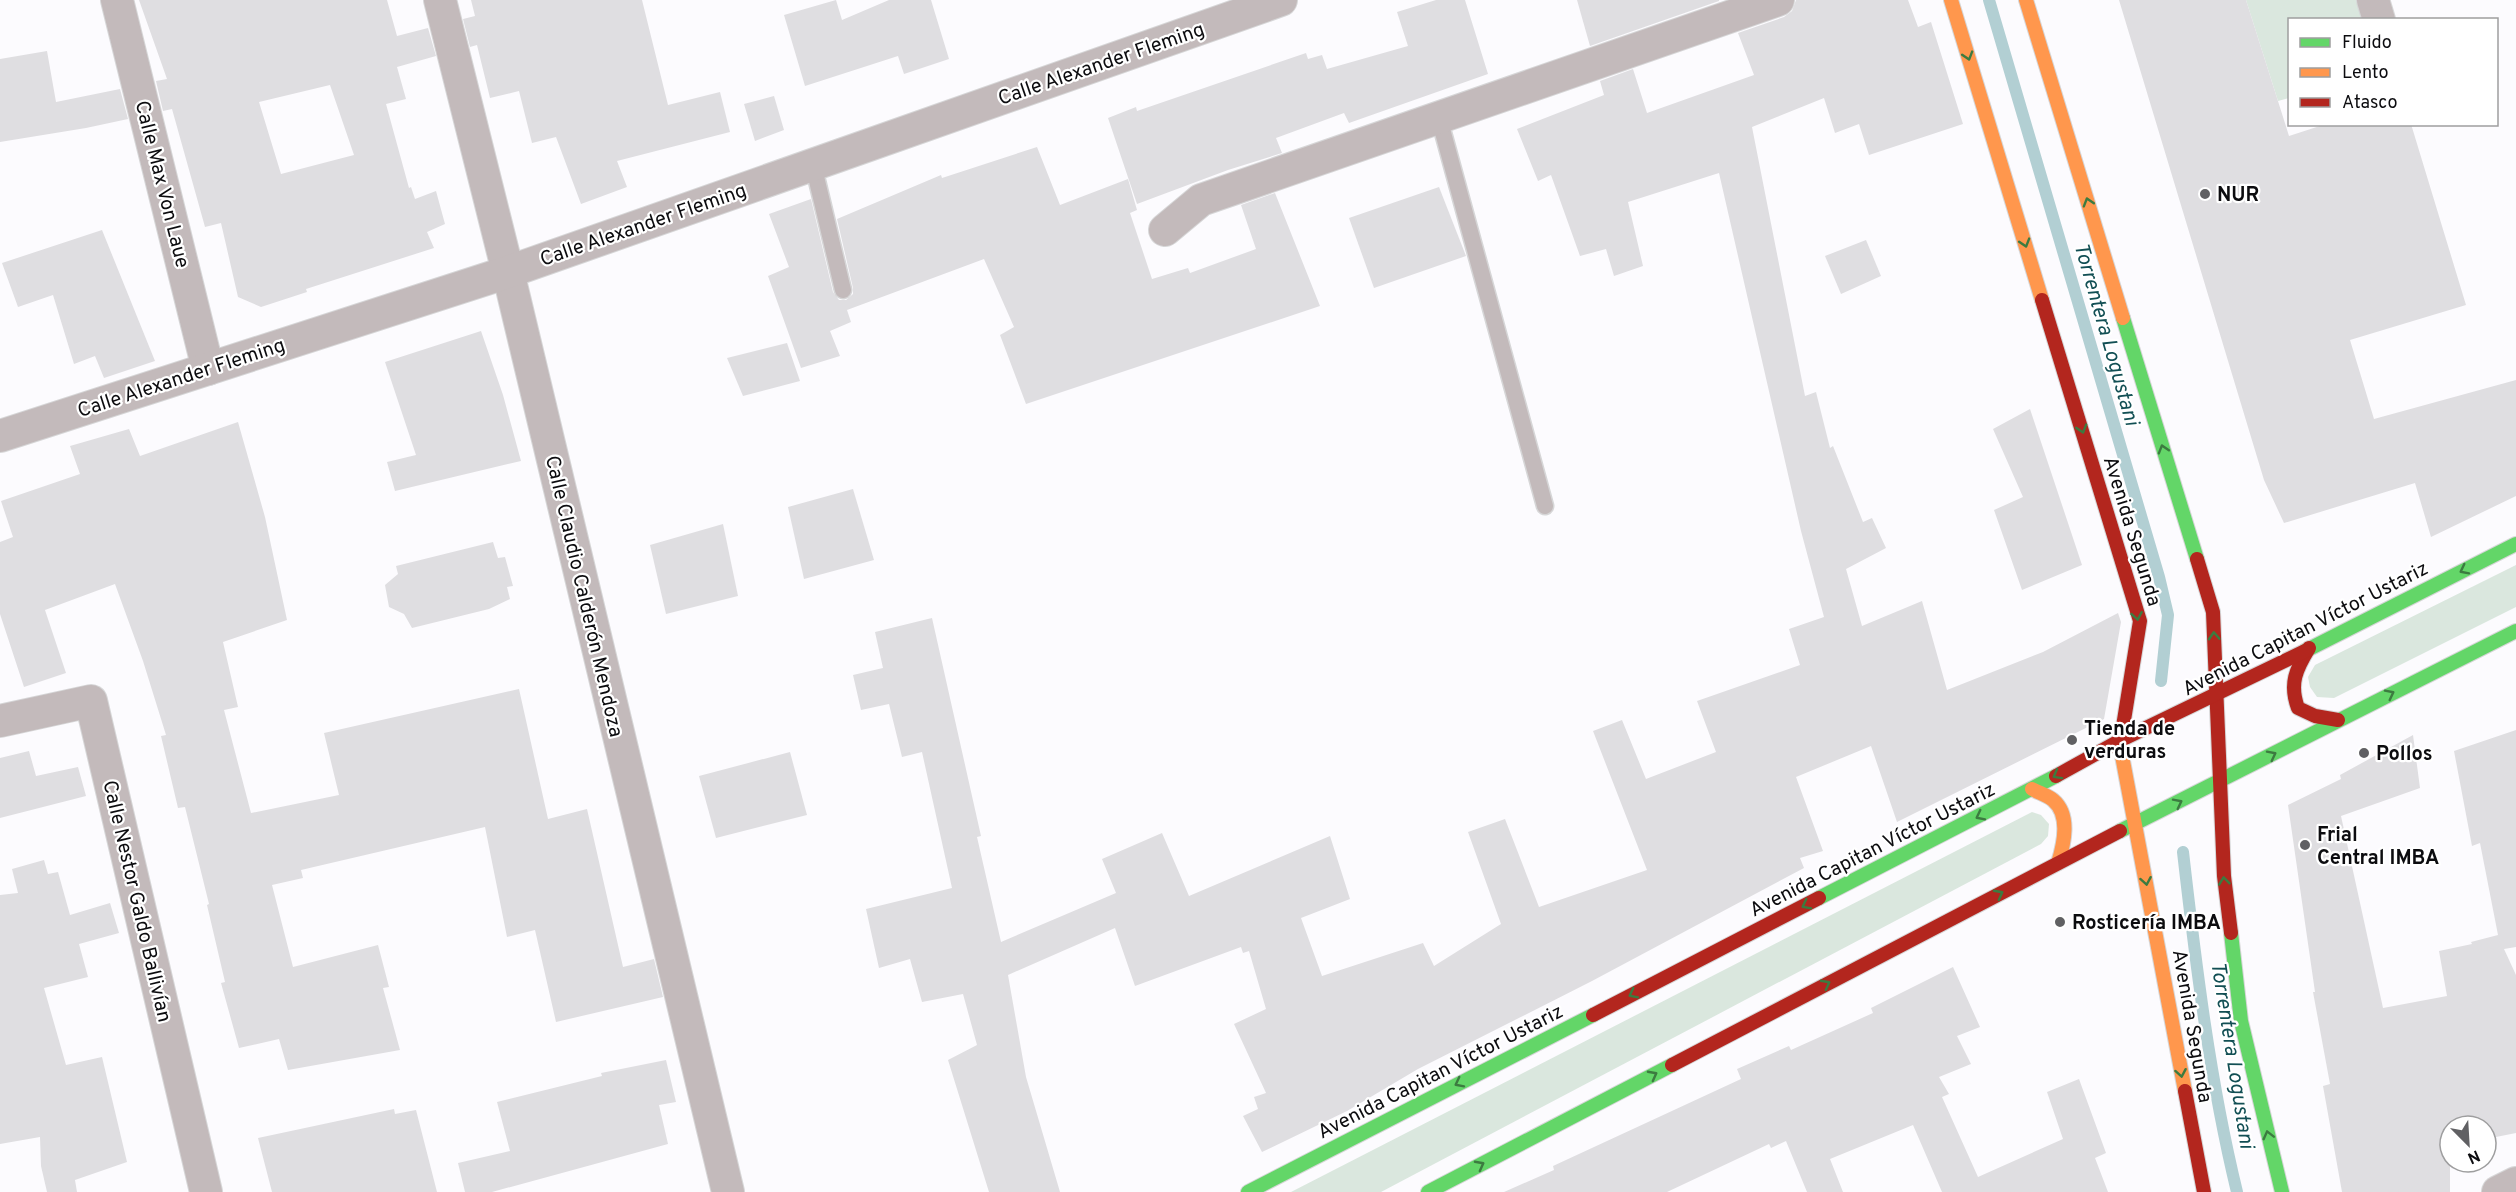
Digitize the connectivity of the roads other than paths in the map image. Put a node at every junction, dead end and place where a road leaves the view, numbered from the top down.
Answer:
1 (117, 0) edge
2 (440, 0) edge
3 (1281, 0) edge
4 (1779, 0) edge
5 (1952, 0) edge
6 (2026, 0) edge
7 (2373, 0) edge
8 (2378, 18) edge
9 (1439, 118) junction
10 (813, 165) junction
11 (1165, 230) dead end
12 (508, 272) junction
13 (843, 290) dead end
14 (208, 369) junction
15 (0, 436) edge
16 (1545, 506) dead end
17 (2516, 544) edge
18 (2516, 631) edge
19 (2309, 648) junction
20 (2217, 695) junction
21 (2338, 720) junction
22 (0, 721) edge
23 (2119, 741) junction
24 (2220, 782) junction
25 (2032, 789) junction
26 (2136, 824) junction
27 (2058, 863) junction
28 (2516, 1183) edge
29 (206, 1192) edge
30 (728, 1192) edge
31 (1248, 1192) edge
32 (1428, 1192) edge
33 (2204, 1192) edge
34 (2282, 1192) edge
35 (2498, 1192) edge

1 - 14 street, Calle Max Von Laue
2 - 12 street, Calle Claudio Calderón Mendoza
3 - 10 street, Calle Alexander Fleming
4 - 9 street
5 -> 23 main road, Avenida Segunda
20 -> 6 main road
7 - 8 street
9 - 11 street
9 - 16 lane
10 - 12 street, Calle Alexander Fleming
10 - 13 lane
12 - 14 street, Calle Alexander Fleming
12 - 30 street, Calle Claudio Calderón Mendoza
14 - 15 street, Calle Alexander Fleming
17 -> 19 main road, Avenida Capitan Víctor Ustariz
21 -> 18 main road
19 - 20 main road, Avenida Capitan Víctor Ustariz
19 - 21 main road
20 - 23 main road, Avenida Capitan Víctor Ustariz
20 - 24 main road
24 -> 21 main road
22 - 29 street, Calle Nestor Galdo Ballivían
23 -> 25 main road, Avenida Capitan Víctor Ustariz
23 - 26 main road, Avenida Segunda
26 -> 24 main road
34 -> 24 main road
25 - 27 main road
25 -> 31 main road, Avenida Capitan Víctor Ustariz
26 - 27 main road
26 -> 33 main road, Avenida Segunda
32 -> 27 main road
28 - 35 street

